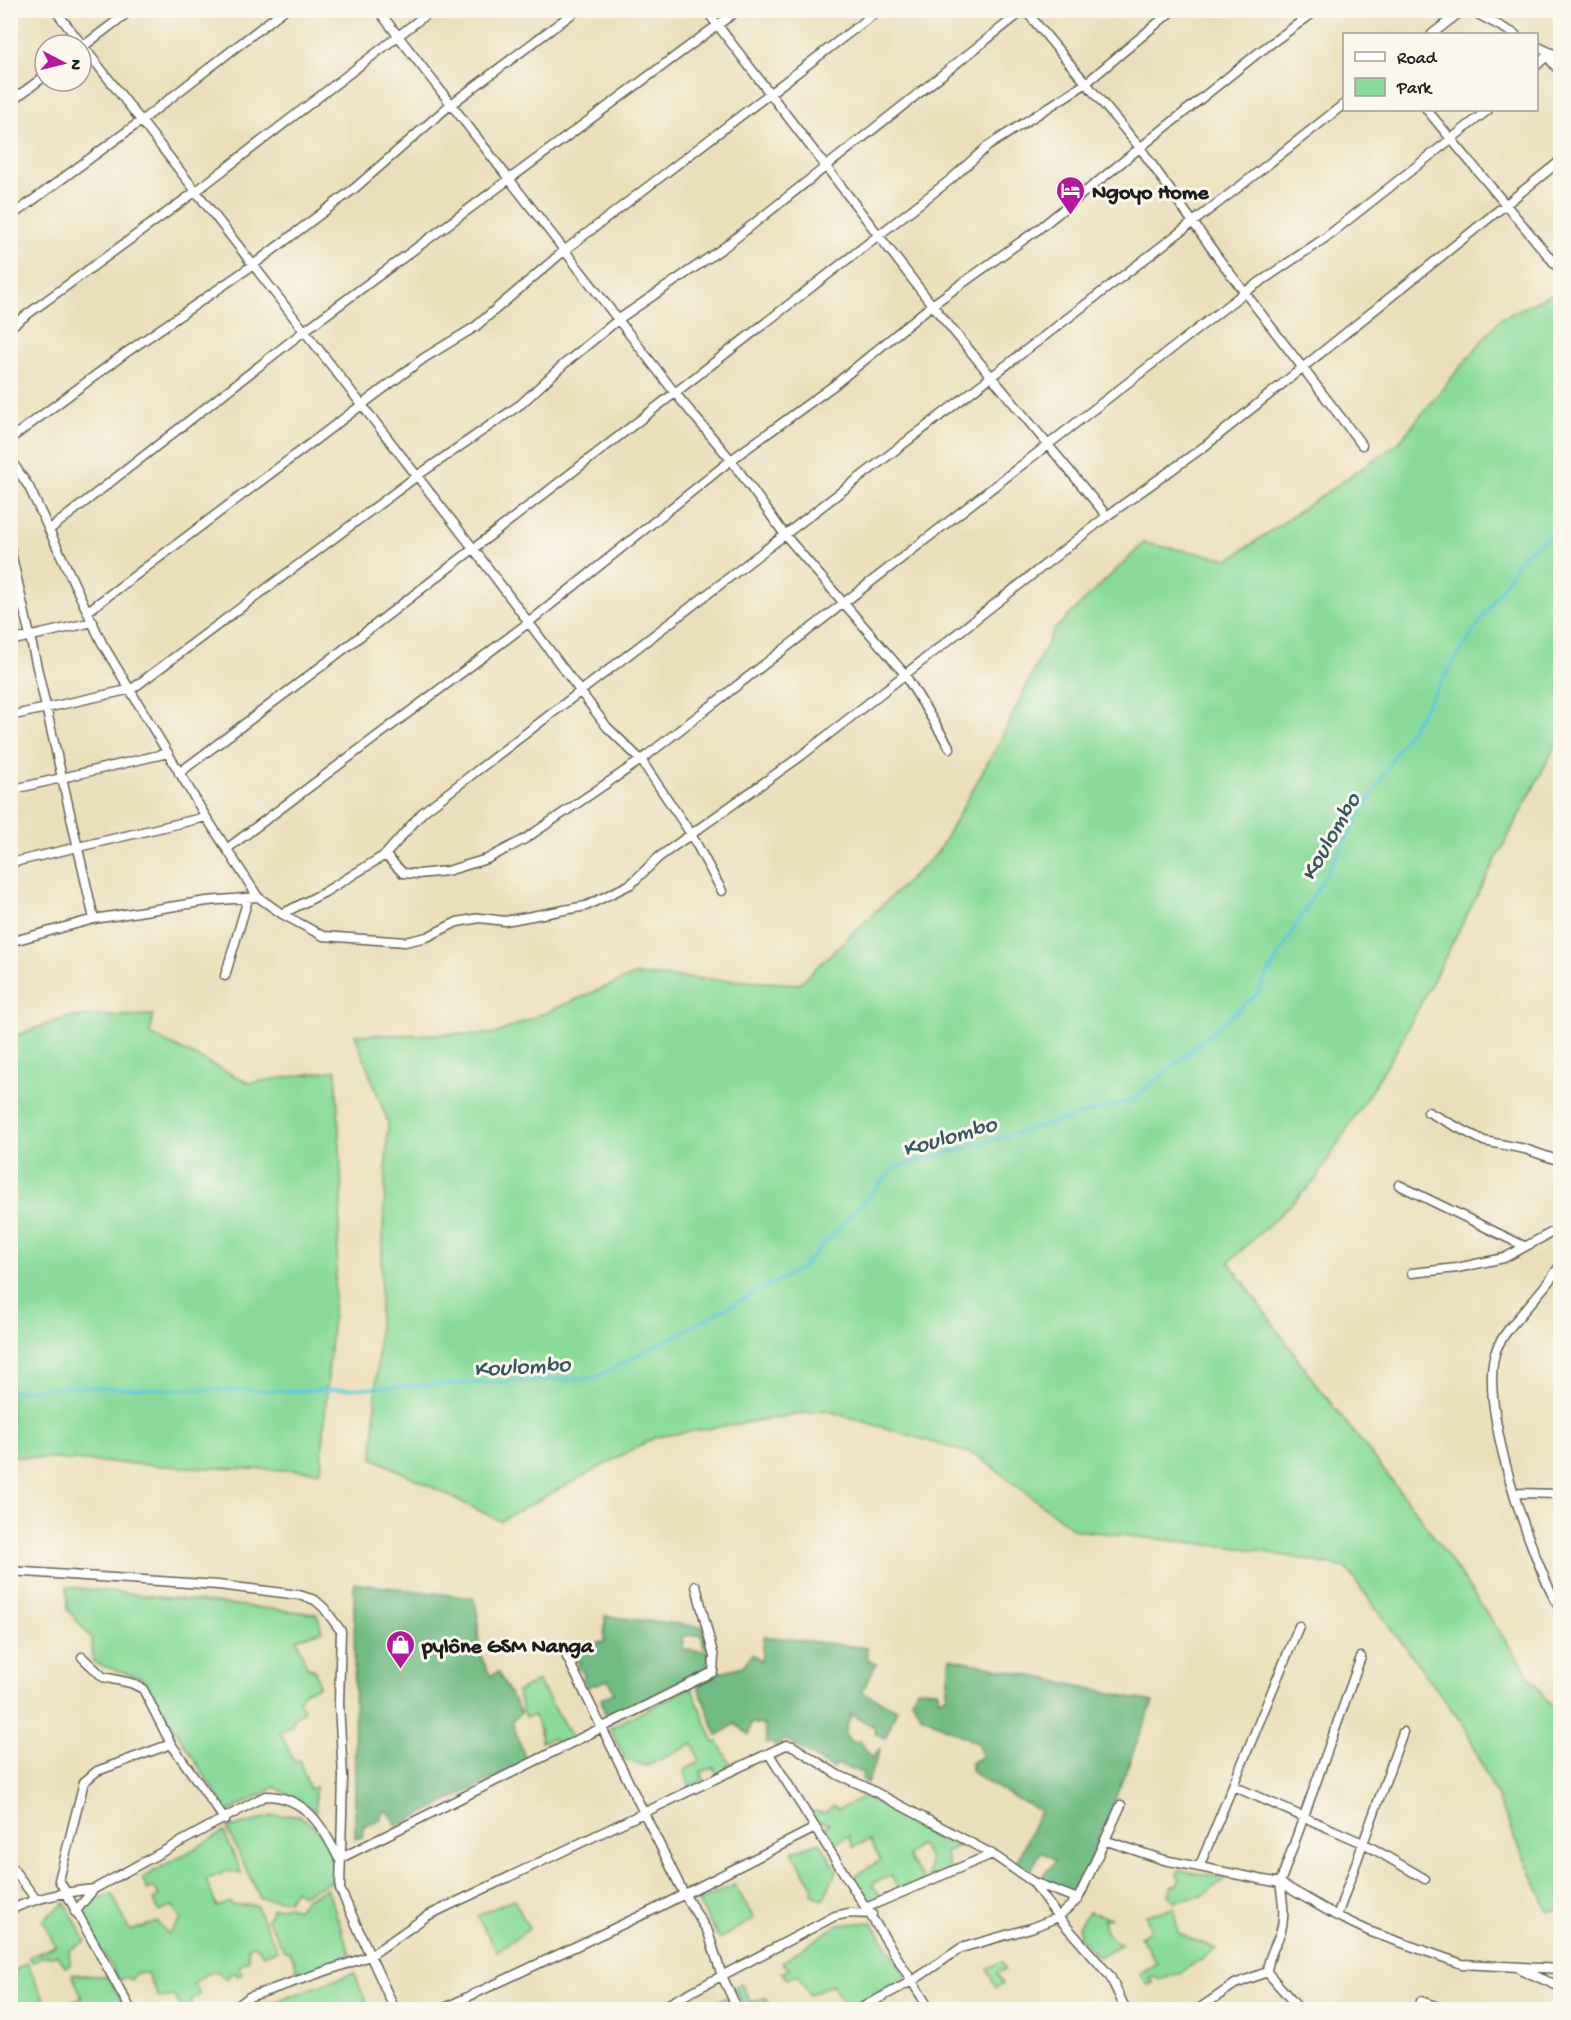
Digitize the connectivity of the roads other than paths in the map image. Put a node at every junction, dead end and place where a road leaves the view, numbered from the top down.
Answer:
1 (56, 10) edge
2 (131, 10) edge
3 (284, 10) edge
4 (378, 10) edge
5 (432, 10) edge
6 (577, 10) edge
7 (706, 10) edge
8 (738, 10) edge
9 (879, 10) edge
10 (1025, 10) edge
11 (1173, 10) edge
12 (1317, 10) edge
13 (1463, 10) edge
14 (1470, 10) edge
15 (718, 27) junction
16 (72, 33) edge
17 (1433, 33) edge
18 (1513, 33) edge
19 (398, 37) junction
20 (93, 39) edge
21 (1538, 47) edge
22 (1548, 54) junction
23 (1560, 57) edge
24 (93, 62) edge
25 (1538, 64) edge
26 (1560, 72) edge
27 (1085, 84) junction
28 (33, 85) edge
29 (769, 93) junction
30 (10, 102) edge
31 (450, 105) junction
32 (1343, 105) edge
33 (1428, 111) edge
34 (1487, 111) edge
35 (141, 121) junction
36 (1450, 138) junction
37 (1141, 149) junction
38 (1560, 161) edge
39 (827, 168) junction
40 (509, 180) junction
41 (195, 192) junction
42 (1508, 206) junction
43 (10, 217) edge
44 (1191, 223) junction
45 (879, 234) junction
46 (565, 250) junction
47 (253, 266) junction
48 (1560, 270) edge
49 (1245, 292) junction
50 (932, 305) junction
51 (619, 319) junction
52 (10, 327) edge
53 (304, 331) junction
54 (1302, 367) junction
55 (991, 376) junction
56 (675, 393) junction
57 (362, 405) junction
58 (10, 439) edge
59 (1362, 445) dead end
60 (1049, 446) junction
61 (10, 459) edge
62 (731, 460) junction
63 (417, 476) junction
64 (1107, 516) junction
65 (49, 530) junction
66 (785, 535) junction
67 (10, 548) edge
68 (473, 548) junction
69 (13, 570) edge
70 (842, 602) junction
71 (88, 611) junction
72 (93, 622) junction
73 (528, 623) junction
74 (32, 636) junction
75 (10, 641) edge
76 (904, 673) junction
77 (132, 690) junction
78 (580, 692) junction
79 (45, 709) junction
80 (10, 716) edge
81 (950, 748) dead end
82 (168, 753) junction
83 (641, 760) junction
84 (179, 772) junction
85 (63, 779) junction
86 (10, 790) edge
87 (206, 817) junction
88 (691, 834) junction
89 (228, 848) junction
90 (78, 849) junction
91 (385, 855) junction
92 (10, 863) edge
93 (722, 891) dead end
94 (258, 897) junction
95 (248, 899) junction
96 (282, 914) junction
97 (94, 919) junction
98 (10, 942) edge
99 (225, 976) dead end
100 (1428, 1112) dead end
101 (1560, 1161) edge
102 (1399, 1185) dead end
103 (1560, 1228) edge
104 (1524, 1246) junction
105 (1560, 1265) edge
106 (1412, 1273) dead end
107 (1515, 1493) junction
108 (1560, 1494) edge
109 (10, 1571) edge
110 (696, 1586) dead end
111 (1560, 1609) edge
112 (1299, 1626) dead end
113 (564, 1651) dead end
114 (82, 1657) dead end
115 (1361, 1658) dead end
116 (602, 1728) junction
117 (1403, 1732) dead end
118 (171, 1744) junction
119 (769, 1754) junction
120 (1233, 1786) junction
121 (1121, 1805) dead end
122 (645, 1811) junction
123 (1303, 1819) junction
124 (225, 1820) junction
125 (815, 1828) junction
126 (1107, 1841) junction
127 (1365, 1844) junction
128 (992, 1854) junction
129 (339, 1859) junction
130 (10, 1864) edge
131 (1200, 1865) junction
132 (1425, 1879) dead end
133 (1033, 1882) junction
134 (1280, 1883) junction
135 (94, 1889) junction
136 (64, 1892) junction
137 (684, 1894) junction
138 (35, 1898) junction
139 (1078, 1899) junction
140 (10, 1910) edge
141 (870, 1910) junction
142 (75, 1912) junction
143 (1337, 1916) junction
144 (1058, 1917) junction
145 (370, 1956) junction
146 (1514, 1967) junction
147 (1560, 1969) edge
148 (1267, 1972) junction
149 (722, 1976) junction
150 (914, 1980) junction
151 (1560, 1987) edge
152 (1421, 2001) dead end
153 (131, 2010) edge
154 (233, 2010) edge
155 (395, 2010) edge
156 (440, 2010) edge
157 (657, 2010) edge
158 (738, 2010) edge
159 (857, 2010) edge
160 (930, 2010) edge
161 (1126, 2010) edge
162 (1197, 2010) edge
163 (1300, 2010) edge
164 (1446, 2010) edge

1 - 16 street
2 - 20 street
3 - 35 street
4 - 19 street
5 - 19 street
6 - 31 street
7 - 15 street
8 - 15 street
9 - 29 street
10 - 27 street
10 - 39 street
11 - 27 street
12 - 37 street
13 - 17 street
14 - 18 street
15 - 29 street
15 - 40 street
19 - 31 street
19 - 41 street
21 - 22 street
22 - 23 street
22 - 25 street
22 - 26 street
24 - 35 street
27 - 37 street
27 - 45 street
28 - 30 street
29 - 39 street
29 - 46 street
31 - 40 street
31 - 47 street
32 - 44 street
33 - 36 street
34 - 36 street
35 - 41 street
35 - 43 street
36 - 42 street
36 - 49 street
37 - 44 street
37 - 50 street
38 - 42 street
39 - 45 street
39 - 51 street
40 - 46 street
40 - 53 street
41 - 47 street
41 - 52 street
42 - 48 street
42 - 54 street
44 - 49 street
44 - 55 street
45 - 50 street
45 - 56 street
46 - 51 street
46 - 57 street
47 - 53 street
47 - 58 street
49 - 54 street
49 - 60 street
50 - 55 street
50 - 62 street
51 - 56 street
51 - 63 street
53 - 57 street
53 - 65 street
54 - 59 street
54 - 64 street
55 - 60 street
55 - 66 street
56 - 62 street
56 - 68 street
57 - 63 street
57 - 71 street
60 - 64 street
60 - 70 street
61 - 65 street
62 - 66 street
62 - 73 street
63 - 68 street
63 - 77 street
64 - 76 street
65 - 71 street
66 - 70 street
66 - 78 street
67 - 69 street
68 - 73 street
68 - 84 street
69 - 74 street
70 - 76 street
70 - 83 street
71 - 72 street
72 - 74 street
72 - 77 street
73 - 78 street
73 - 89 street
74 - 75 street
74 - 79 street
76 - 81 street
76 - 88 street
77 - 79 street
77 - 82 street
78 - 83 street
78 - 91 street
79 - 80 street
79 - 85 street
82 - 84 street
82 - 85 street
83 - 88 street
83 - 91 street
84 - 87 street
85 - 86 street
85 - 90 street
87 - 89 street
87 - 90 street
88 - 93 street
88 - 96 street
89 - 94 street
90 - 92 street
90 - 97 street
91 - 96 street
94 - 95 street
94 - 96 street
95 - 97 street
95 - 99 street
97 - 98 street
100 - 101 street
102 - 104 street
103 - 104 street
104 - 106 street
105 - 107 street
107 - 108 street
107 - 111 street
109 - 129 street
110 - 116 street
112 - 120 street
113 - 116 street
114 - 118 street
115 - 123 street
116 - 122 street
116 - 129 street
117 - 127 street
118 - 124 street
118 - 136 street
119 - 122 street
119 - 125 street
119 - 128 street
120 - 123 street
120 - 131 street
121 - 126 street
122 - 137 street
122 - 145 street
123 - 127 street
123 - 134 street
124 - 129 street
124 - 135 street
125 - 137 street
125 - 141 street
126 - 131 street
126 - 139 street
127 - 132 street
127 - 143 street
128 - 133 street
128 - 141 street
129 - 145 street
130 - 138 street
131 - 134 street
133 - 139 street
133 - 144 street
134 - 143 street
134 - 148 street
135 - 136 street
135 - 142 street
136 - 138 street
136 - 142 street
137 - 149 street
137 - 156 street
138 - 140 street
139 - 144 street
141 - 149 street
141 - 150 street
142 - 153 street
143 - 146 street
144 - 150 street
144 - 161 street
145 - 154 street
145 - 155 street
146 - 147 street
146 - 151 street
148 - 162 street
148 - 163 street
149 - 157 street
149 - 158 street
150 - 159 street
150 - 160 street
152 - 164 street

